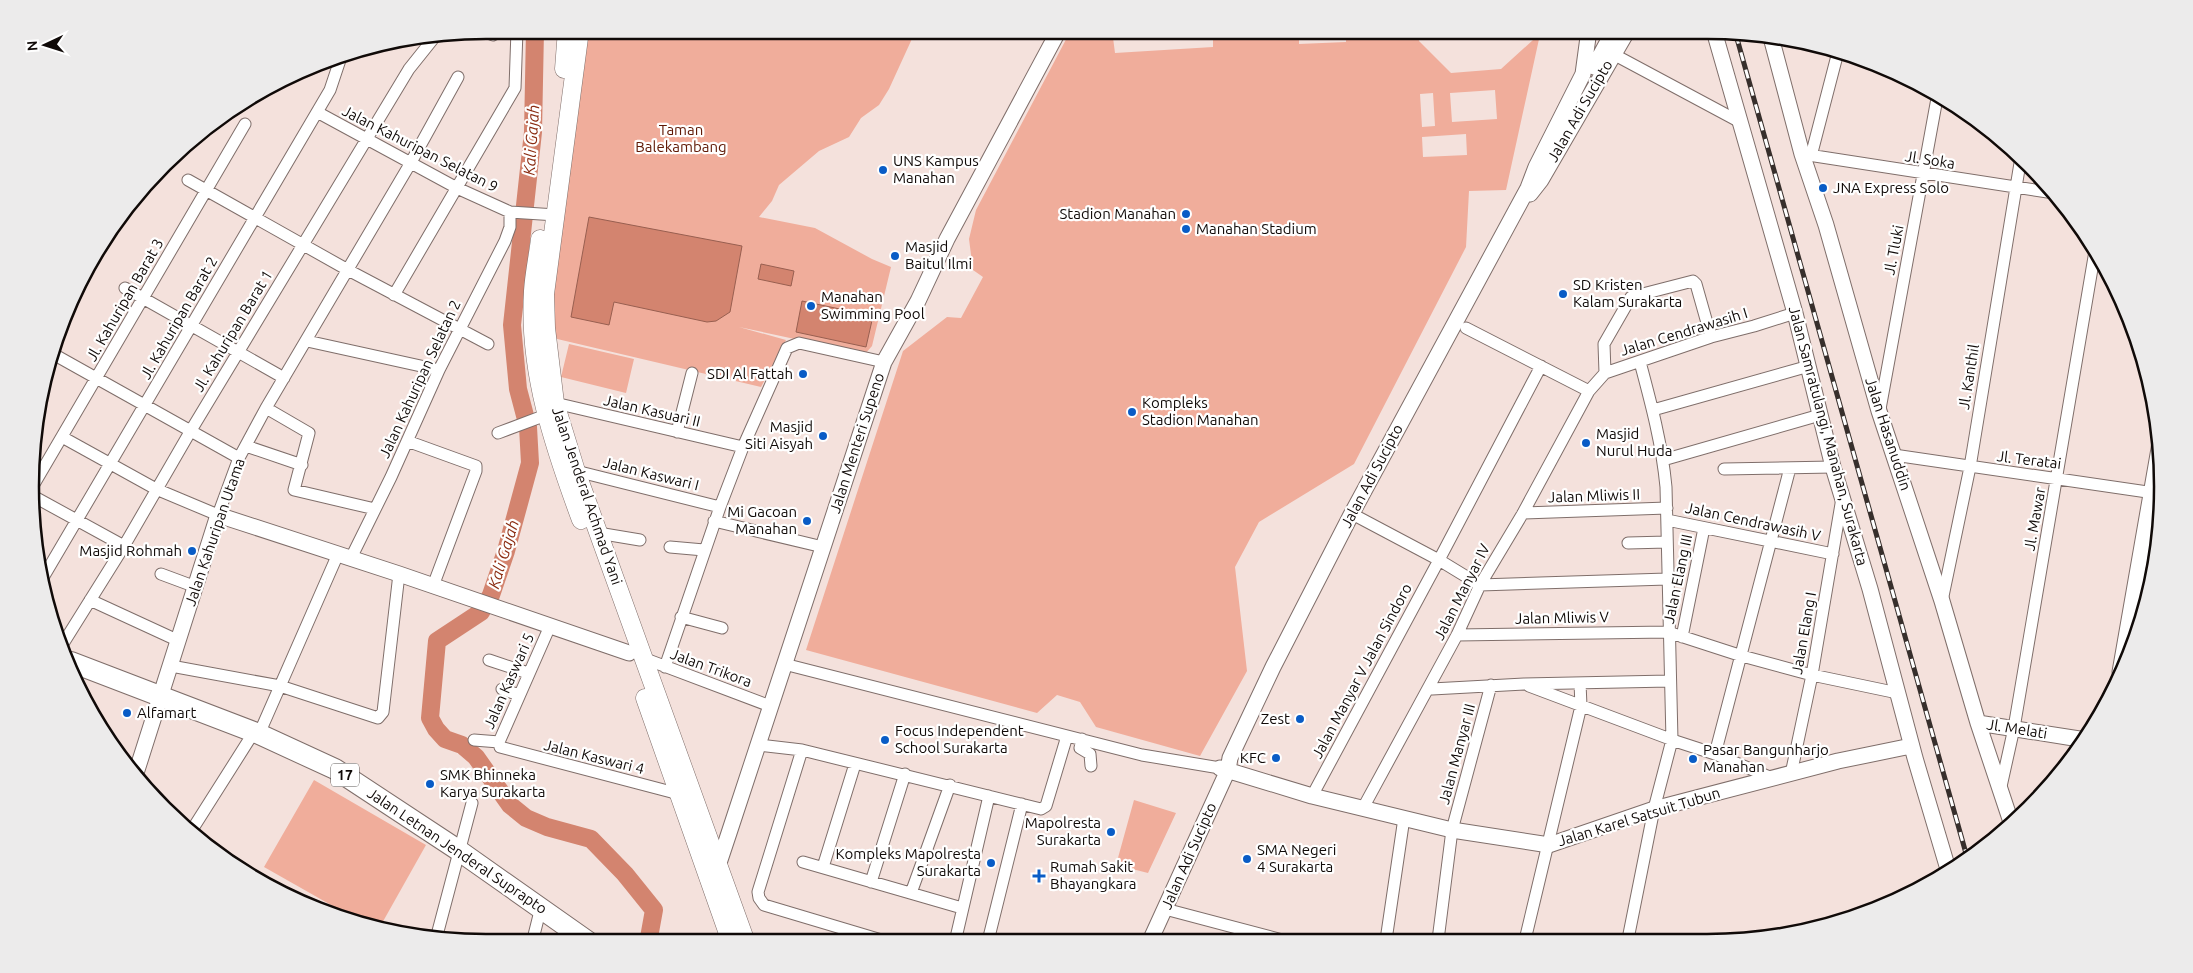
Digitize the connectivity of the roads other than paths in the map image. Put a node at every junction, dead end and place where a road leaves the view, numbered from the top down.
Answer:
1 (517, 39) edge
2 (566, 39) edge
3 (578, 39) edge
4 (1054, 39) edge
5 (1588, 39) edge
6 (1609, 39) edge
7 (1622, 39) edge
8 (1716, 39) edge
9 (428, 43) edge
10 (1773, 44) edge
11 (1613, 54) junction
12 (1836, 59) edge
13 (339, 64) edge
14 (458, 77) dead end
15 (1936, 103) edge
16 (317, 112) junction
17 (1740, 122) junction
18 (245, 124) dead end
19 (365, 140) junction
20 (1807, 155) junction
21 (410, 164) junction
22 (2019, 166) edge
23 (1924, 174) junction
24 (188, 180) dead end
25 (1532, 187) junction
26 (2015, 187) junction
27 (457, 188) junction
28 (206, 191) junction
29 (2043, 191) edge
30 (512, 212) junction
31 (545, 214) junction
32 (255, 218) junction
33 (302, 244) junction
34 (2093, 262) edge
35 (348, 270) junction
36 (125, 288) dead end
37 (394, 295) junction
38 (144, 298) junction
39 (1795, 313) junction
40 (192, 326) junction
41 (1466, 328) dead end
42 (459, 329) junction
43 (1711, 337) junction
44 (307, 341) junction
45 (488, 344) dead end
46 (238, 352) junction
47 (58, 357) edge
48 (884, 362) junction
49 (1640, 362) junction
50 (1541, 366) junction
51 (1802, 368) dead end
52 (438, 370) junction
53 (1605, 372) junction
54 (692, 373) dead end
55 (284, 378) junction
56 (96, 380) junction
57 (1589, 391) junction
58 (144, 406) junction
59 (266, 408) junction
60 (1653, 410) junction
61 (547, 412) junction
62 (1880, 412) junction
63 (1820, 414) junction
64 (190, 432) junction
65 (677, 432) junction
66 (498, 433) dead end
67 (62, 437) junction
68 (407, 441) junction
69 (246, 446) junction
70 (743, 447) junction
71 (1894, 456) junction
72 (239, 458) junction
73 (1663, 460) junction
74 (110, 464) junction
75 (302, 465) junction
76 (1833, 467) junction
77 (1970, 467) junction
78 (1790, 468) junction
79 (1724, 469) dead end
80 (576, 471) junction
81 (39, 478) edge
82 (2057, 478) junction
83 (156, 489) junction
84 (2154, 494) edge
85 (1842, 496) junction
86 (39, 498) edge
87 (720, 507) junction
88 (2153, 507) edge
89 (375, 508) junction
90 (1523, 513) junction
91 (1667, 514) junction
92 (218, 515) junction
93 (1356, 516) junction
94 (78, 519) junction
95 (714, 521) junction
96 (1704, 528) junction
97 (598, 533) junction
98 (640, 540) dead end
99 (1771, 541) junction
100 (1667, 542) junction
101 (1628, 543) dead end
102 (124, 546) junction
103 (670, 547) dead end
104 (823, 547) junction
105 (704, 550) junction
106 (1833, 554) junction
107 (344, 556) junction
108 (1439, 560) junction
109 (47, 572) edge
110 (161, 574) dead end
111 (399, 574) junction
112 (1667, 579) junction
113 (1480, 585) junction
114 (433, 586) junction
115 (196, 587) junction
116 (90, 600) junction
117 (1942, 601) junction
118 (681, 617) junction
119 (550, 626) junction
120 (722, 628) dead end
121 (1668, 632) junction
122 (1457, 635) junction
123 (1682, 637) junction
124 (66, 639) edge
125 (2127, 640) edge
126 (179, 641) junction
127 (636, 656) junction
128 (1742, 656) junction
129 (489, 660) dead end
130 (76, 664) edge
131 (784, 664) junction
132 (171, 666) junction
133 (665, 667) junction
134 (528, 673) junction
135 (1812, 675) junction
136 (1669, 681) junction
137 (1580, 683) junction
138 (1524, 684) junction
139 (1491, 685) junction
140 (280, 686) junction
141 (502, 689) dead end
142 (1432, 689) dead end
143 (1893, 692) dead end
144 (519, 695) junction
145 (161, 697) junction
146 (770, 706) junction
147 (1581, 706) junction
148 (1978, 723) junction
149 (2014, 728) junction
150 (256, 733) junction
151 (1066, 736) junction
152 (2077, 738) edge
153 (1082, 739) junction
154 (474, 740) dead end
155 (1671, 740) junction
156 (758, 745) junction
157 (500, 746) junction
158 (1911, 746) junction
159 (802, 750) junction
160 (1715, 754) junction
161 (855, 764) junction
162 (1091, 766) dead end
163 (138, 767) edge
164 (1224, 769) junction
165 (905, 774) junction
166 (1791, 774) junction
167 (1772, 778) junction
168 (950, 785) junction
169 (2000, 792) junction
170 (679, 794) junction
171 (990, 796) junction
172 (1312, 796) junction
173 (472, 803) dead end
174 (1022, 804) junction
175 (1363, 808) junction
176 (1654, 809) junction
177 (2009, 816) edge
178 (1404, 818) junction
179 (195, 826) edge
180 (1452, 830) junction
181 (1549, 845) junction
182 (458, 850) junction
183 (803, 862) dead end
184 (1947, 864) edge
185 (823, 867) junction
186 (713, 872) junction
187 (871, 882) junction
188 (911, 893) junction
189 (541, 907) junction
190 (962, 908) junction
191 (1165, 909) junction
192 (438, 931) edge
193 (534, 934) edge
194 (578, 934) edge
195 (729, 934) edge
196 (742, 934) edge
197 (862, 934) edge
198 (956, 934) edge
199 (990, 934) edge
200 (1153, 934) edge
201 (1263, 934) edge
202 (1387, 934) edge
203 (1439, 934) edge
204 (1527, 934) edge
205 (1629, 934) edge

1 - 27 street
2 - 31 main road, Jalan Jenderal Achmad Yani
3 - 31 main road, Jalan Jenderal Achmad Yani
4 - 48 main road, Jalan Menteri Supeno
5 - 25 main road, Jalan Adi Sucipto
6 - 25 main road
7 - 11 main road, Jalan Adi Sucipto
8 - 17 main road, Jalan Samratulangi, Manahan, Surakarta
9 - 19 street, Jl. Kahuripan Barat 1
10 - 20 main road, Jalan Hasanuddin
11 - 17 street
11 - 25 main road, Jalan Adi Sucipto
12 - 20 street
13 - 16 street, Jl. Kahuripan Barat 2
14 - 21 street, Jalan Kahuripan Utama
15 - 23 street, Jl. Tluki
16 - 19 street, Jalan Kahuripan Selatan 9
16 - 32 street, Jl. Kahuripan Barat 2
17 - 39 main road, Jalan Samratulangi, Manahan, Surakarta
18 - 28 street, Jl. Kahuripan Barat 3
19 - 21 street, Jalan Kahuripan Selatan 9
19 - 33 street, Jl. Kahuripan Barat 1
20 - 23 street, Jl. Soka
20 - 62 main road, Jalan Hasanuddin
21 - 27 street, Jalan Kahuripan Selatan 9
21 - 35 street, Jalan Kahuripan Utama
22 - 26 street, Jl. Kanthil
23 - 26 street, Jl. Soka
23 - 62 street, Jl. Tluki
24 - 28 street
25 - 93 main road, Jalan Adi Sucipto
25 - 164 main road, Jalan Adi Sucipto
26 - 29 street, Jl. Soka
26 - 77 street, Jl. Kanthil
27 - 30 street, Jalan Kahuripan Selatan 9
27 - 37 street
28 - 32 street
28 - 38 street, Jl. Kahuripan Barat 3
30 - 31 street
30 - 42 street, Jalan Kahuripan Selatan 2
31 - 61 main road, Jalan Jenderal Achmad Yani
32 - 33 street
32 - 40 street, Jl. Kahuripan Barat 2
33 - 35 street
33 - 46 street, Jl. Kahuripan Barat 1
34 - 82 street, Jl. Mawar
35 - 37 street
35 - 44 street, Jalan Kahuripan Utama
36 - 38 street
37 - 42 street
38 - 40 street
38 - 56 street, Jl. Kahuripan Barat 3
39 - 43 street, Jalan Cendrawasih I
39 - 63 main road, Jalan Samratulangi, Manahan, Surakarta
40 - 46 street
40 - 58 street, Jl. Kahuripan Barat 2
41 - 50 street
42 - 45 street
42 - 52 street, Jalan Kahuripan Selatan 2
43 - 49 street, Jalan Cendrawasih I
43 - 53 street
44 - 52 street
44 - 55 street, Jalan Kahuripan Utama
46 - 55 street
46 - 64 street, Jl. Kahuripan Barat 1
47 - 56 street
48 - 70 street
48 - 104 main road, Jalan Menteri Supeno
49 - 53 street, Jalan Cendrawasih I
49 - 60 street
50 - 57 street
50 - 108 street, Jalan Manyar V Jalan Sindoro
51 - 60 street
52 - 68 street, Jalan Kahuripan Selatan 2
53 - 57 street, Jalan Cendrawasih I
54 - 65 street
55 - 59 street, Jalan Kahuripan Utama
56 - 58 street
56 - 67 street, Jl. Kahuripan Barat 3
57 - 90 street, Jalan Manyar IV
58 - 64 street
58 - 74 street, Jl. Kahuripan Barat 2
59 - 69 street, Jalan Kahuripan Utama
59 - 75 street
60 - 73 street
61 - 65 street, Jalan Kasuari II
61 - 66 street
61 - 80 main road, Jalan Jenderal Achmad Yani
61 - 127 main road, Jalan Jenderal Achmad Yani
62 - 71 main road, Jalan Hasanuddin
63 - 73 street
63 - 76 main road, Jalan Samratulangi, Manahan, Surakarta
64 - 72 street
64 - 83 street, Jl. Kahuripan Barat 1
65 - 70 street, Jalan Kasuari II
67 - 74 street
67 - 81 street, Jl. Kahuripan Barat 3
68 - 89 street, Jalan Kahuripan Selatan 2
68 - 114 street
69 - 72 street, Jalan Kahuripan Utama
69 - 75 street
70 - 87 street
71 - 77 street, Jl. Teratai
71 - 117 main road, Jalan Hasanuddin
72 - 92 street, Jalan Kahuripan Utama
73 - 91 street
74 - 83 street
74 - 94 street, Jl. Kahuripan Barat 2
75 - 89 street
76 - 78 street
76 - 85 main road, Jalan Samratulangi, Manahan, Surakarta
77 - 82 street, Jl. Teratai
77 - 117 street, Jl. Kanthil
78 - 79 street
78 - 99 street
80 - 87 street, Jalan Kaswari I
80 - 97 main road, Jalan Jenderal Achmad Yani
82 - 84 street, Jl. Teratai
82 - 149 street, Jl. Mawar
83 - 92 street
83 - 102 street, Jl. Kahuripan Barat 1
85 - 106 street, Jalan Elang I
85 - 158 main road, Jalan Samratulangi, Manahan, Surakarta
86 - 94 street
87 - 95 street
88 - 125 main road
89 - 107 street, Jalan Kahuripan Selatan 2
90 - 91 street, Jalan Mliwis II
90 - 113 street, Jalan Manyar IV
91 - 96 street, Jalan Cendrawasih V
91 - 100 street
92 - 107 main road
92 - 115 main road, Jalan Kahuripan Utama
93 - 108 street
93 - 164 main road, Jalan Adi Sucipto
94 - 102 street
94 - 109 street, Jl. Kahuripan Barat 2
95 - 104 street
95 - 105 street
96 - 99 street, Jalan Cendrawasih V
96 - 123 street, Jalan Elang III
97 - 98 street
97 - 127 main road, Jalan Jenderal Achmad Yani
99 - 106 street, Jalan Cendrawasih V
99 - 128 street
100 - 101 street
100 - 112 street
102 - 116 street, Jl. Kahuripan Barat 1
103 - 105 street
104 - 131 main road, Jalan Menteri Supeno
105 - 118 street
106 - 135 street, Jalan Elang I
107 - 111 main road
107 - 140 street, Jalan Kahuripan Selatan 2
108 - 113 street
108 - 172 street, Jalan Manyar V Jalan Sindoro
110 - 115 street
111 - 114 main road
111 - 140 street
112 - 113 street
112 - 121 street
113 - 122 street, Jalan Manyar IV
114 - 119 main road
115 - 126 main road, Jalan Kahuripan Utama
116 - 124 street, Jl. Kahuripan Barat 1
116 - 126 street
117 - 148 main road, Jalan Hasanuddin
118 - 120 street
118 - 133 street
119 - 127 main road
119 - 134 street, Jalan Kaswari 5
121 - 122 street, Jalan Mliwis V
121 - 123 street
121 - 136 street
122 - 175 street, Jalan Manyar IV
123 - 128 street
126 - 132 main road, Jalan Kahuripan Utama
127 - 133 street, Jalan Trikora
127 - 170 main road, Jalan Jenderal Achmad Yani
127 - 186 main road, Jalan Jenderal Achmad Yani
128 - 135 street
128 - 160 street
129 - 134 street
130 - 145 highway, Jalan Letnan Jenderal Suprapto / 17
131 - 146 main road, Jalan Menteri Supeno
131 - 151 street
132 - 140 street
132 - 145 main road, Jalan Kahuripan Utama
133 - 146 street, Jalan Trikora
134 - 144 street, Jalan Kaswari 5
135 - 143 street
135 - 166 street, Jalan Elang I
136 - 137 street
136 - 155 street
137 - 138 street
137 - 147 street
138 - 139 street
138 - 147 street
139 - 142 street
139 - 180 street, Jalan Manyar III
140 - 150 street, Jalan Kahuripan Selatan 2
141 - 144 street
144 - 157 street, Jalan Kaswari 5
145 - 150 highway, Jalan Letnan Jenderal Suprapto / 17
145 - 163 main road, Jalan Kahuripan Utama
146 - 156 main road, Jalan Menteri Supeno
147 - 155 street
147 - 181 street
148 - 149 main road, Jl. Melati
148 - 169 main road, Jalan Hasanuddin
149 - 152 main road, Jl. Melati
149 - 169 street, Jl. Mawar
150 - 179 street, Jalan Kahuripan Selatan 2
150 - 182 highway, Jalan Letnan Jenderal Suprapto / 17
151 - 153 street
151 - 174 street
153 - 162 street
153 - 164 street
154 - 157 street, Jalan Kaswari 4
155 - 160 street
155 - 176 street
156 - 159 street
156 - 186 main road, Jalan Menteri Supeno
157 - 170 street, Jalan Kaswari 4
158 - 166 main road, Jalan Karel Satsuit Tubun
158 - 184 main road, Jalan Samratulangi, Manahan, Surakarta
159 - 161 street
159 - 197 street
160 - 167 street
161 - 165 street
161 - 185 street
164 - 172 main road, Jalan Karel Satsuit Tubun
164 - 191 main road, Jalan Adi Sucipto
165 - 168 street
165 - 187 street
166 - 167 main road, Jalan Karel Satsuit Tubun
167 - 176 main road, Jalan Karel Satsuit Tubun
168 - 171 street
168 - 188 street
169 - 177 main road, Jalan Hasanuddin
170 - 186 main road, Jalan Jenderal Achmad Yani
171 - 174 street
171 - 190 street
172 - 175 main road, Jalan Karel Satsuit Tubun
173 - 182 street
174 - 199 street
175 - 178 main road, Jalan Karel Satsuit Tubun
176 - 181 main road, Jalan Karel Satsuit Tubun
176 - 205 street
178 - 180 main road, Jalan Karel Satsuit Tubun
178 - 202 street
180 - 181 main road, Jalan Karel Satsuit Tubun
180 - 203 street, Jalan Manyar III
181 - 204 street
182 - 189 highway, Jalan Letnan Jenderal Suprapto / 17
182 - 192 street
183 - 185 street
185 - 187 street
186 - 195 main road, Jalan Jenderal Achmad Yani
186 - 196 main road, Jalan Jenderal Achmad Yani
187 - 188 street
188 - 190 street
189 - 193 street
189 - 194 highway, Jalan Letnan Jenderal Suprapto / 17
190 - 198 street
191 - 200 main road, Jalan Adi Sucipto
191 - 201 street

